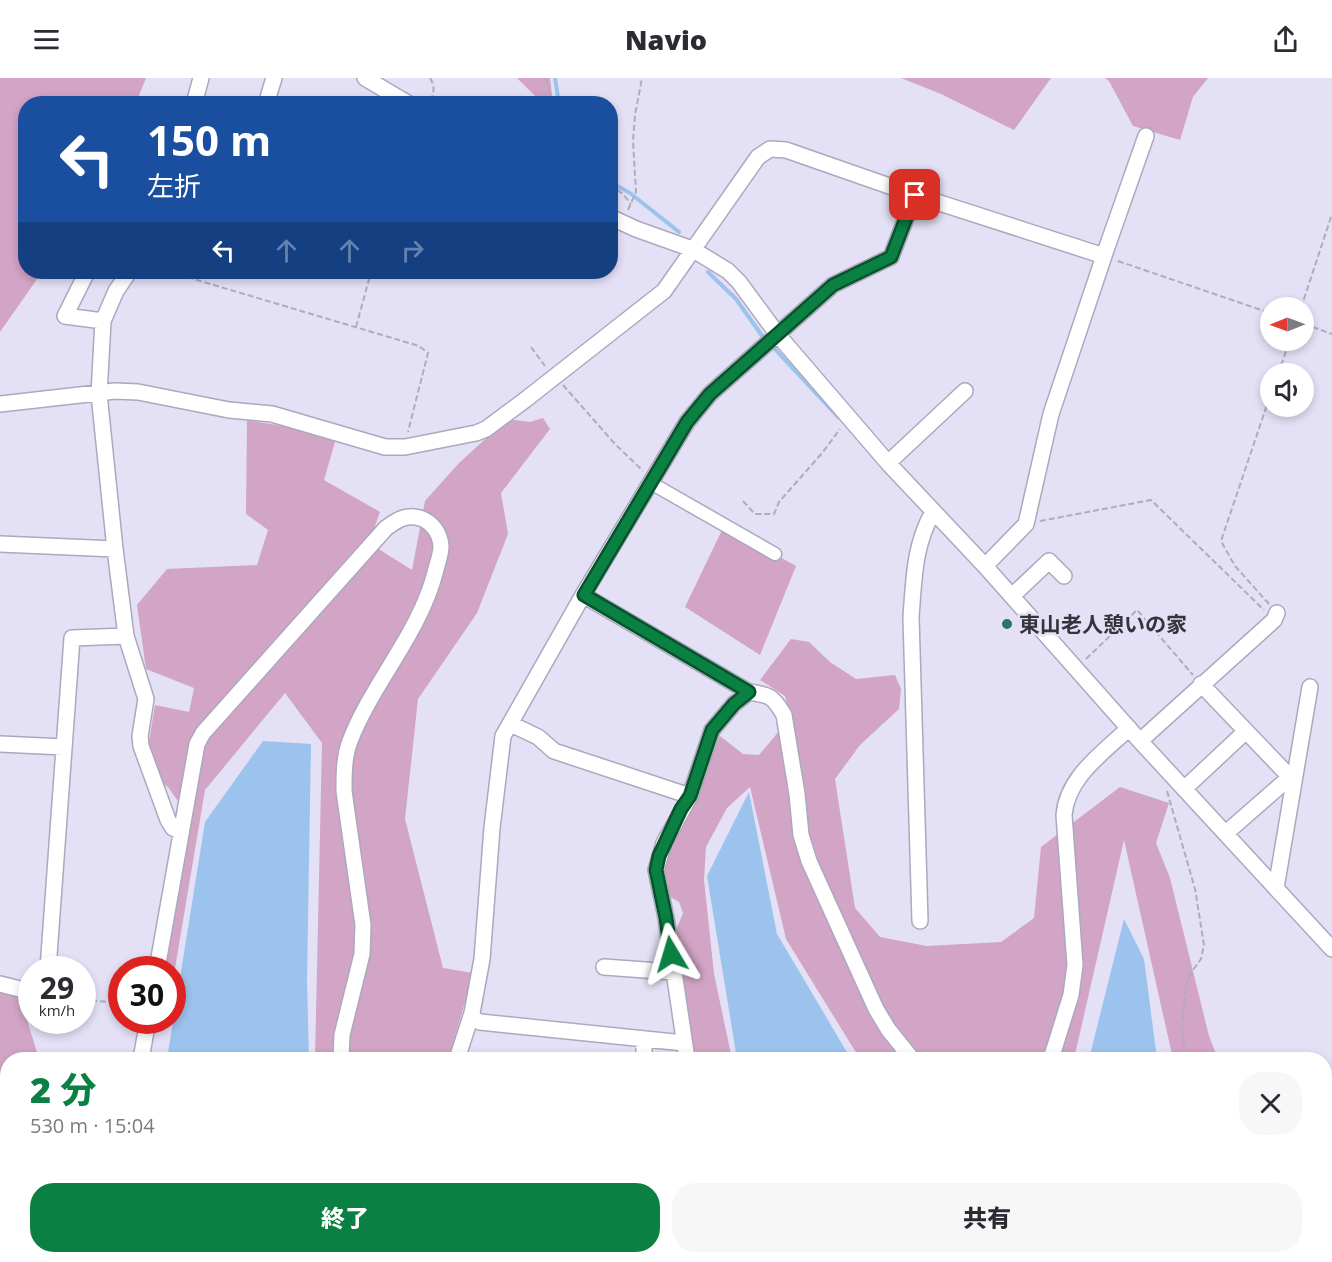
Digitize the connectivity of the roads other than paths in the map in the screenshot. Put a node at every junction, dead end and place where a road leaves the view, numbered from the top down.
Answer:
1 (201, 78) edge
2 (274, 78) edge
3 (364, 78) edge
4 (196, 96) edge
5 (268, 96) edge
6 (395, 96) edge
7 (1146, 136) dead end
8 (915, 195) junction
9 (618, 220) edge
10 (692, 249) junction
11 (1104, 256) junction
12 (84, 279) edge
13 (124, 279) edge
14 (103, 321) junction
15 (778, 335) junction
16 (964, 391) dead end
17 (99, 394) junction
18 (0, 404) edge
19 (888, 463) junction
20 (652, 480) junction
21 (933, 512) junction
22 (0, 544) edge
23 (115, 549) junction
24 (775, 554) dead end
25 (985, 566) junction
26 (1064, 576) dead end
27 (584, 595) junction
28 (1012, 596) junction
29 (1275, 616) road end
30 (126, 636) junction
31 (1201, 684) junction
32 (1310, 687) dead end
33 (749, 692) junction
34 (511, 724) junction
35 (1129, 728) junction
36 (1245, 732) junction
37 (1140, 741) junction
38 (0, 744) edge
39 (64, 747) junction
40 (1292, 779) junction
41 (1179, 784) junction
42 (690, 796) junction
43 (180, 831) junction
44 (1226, 833) junction
45 (1276, 888) junction
46 (920, 921) dead end
47 (1332, 950) edge
48 (49, 956) edge
49 (159, 956) edge
50 (604, 967) dead end
51 (673, 972) junction
52 (0, 984) edge
53 (18, 988) edge
54 (472, 1013) junction
55 (145, 1034) edge
56 (644, 1040) junction
57 (684, 1043) junction
58 (142, 1052) edge
59 (341, 1052) edge
60 (459, 1052) edge
61 (644, 1052) edge
62 (686, 1052) edge
63 (906, 1052) edge
64 (1053, 1052) edge

1 - 4 street
2 - 5 street
3 - 6 street
7 - 11 street
8 - 10 street
8 - 11 street
8 - 15 street
9 - 10 street
10 - 15 street
10 - 17 street
11 - 25 street
12 - 14 street
13 - 14 street
14 - 17 street
15 - 19 street
15 - 20 street
16 - 19 street
17 - 18 street
17 - 23 street
19 - 21 street
20 - 24 street
20 - 27 street
21 - 25 street
21 - 46 street
22 - 23 street
23 - 30 street
25 - 28 street
26 - 28 street
27 - 33 street
27 - 34 street
28 - 35 street
29 - 31 street
30 - 39 street
30 - 43 street
31 - 36 street
31 - 37 street
32 - 40 street
33 - 42 street
33 - 63 street
34 - 42 street
34 - 54 street
35 - 37 street
35 - 64 street
36 - 40 street
36 - 41 street
37 - 41 street
38 - 39 street
39 - 48 street
40 - 44 street
40 - 45 street
41 - 44 street
42 - 51 street
43 - 49 street
43 - 59 street
44 - 45 street
45 - 47 street
50 - 51 street
51 - 57 street
52 - 53 street
54 - 56 street
54 - 60 street
55 - 58 street
56 - 57 street
56 - 61 street
57 - 62 street

